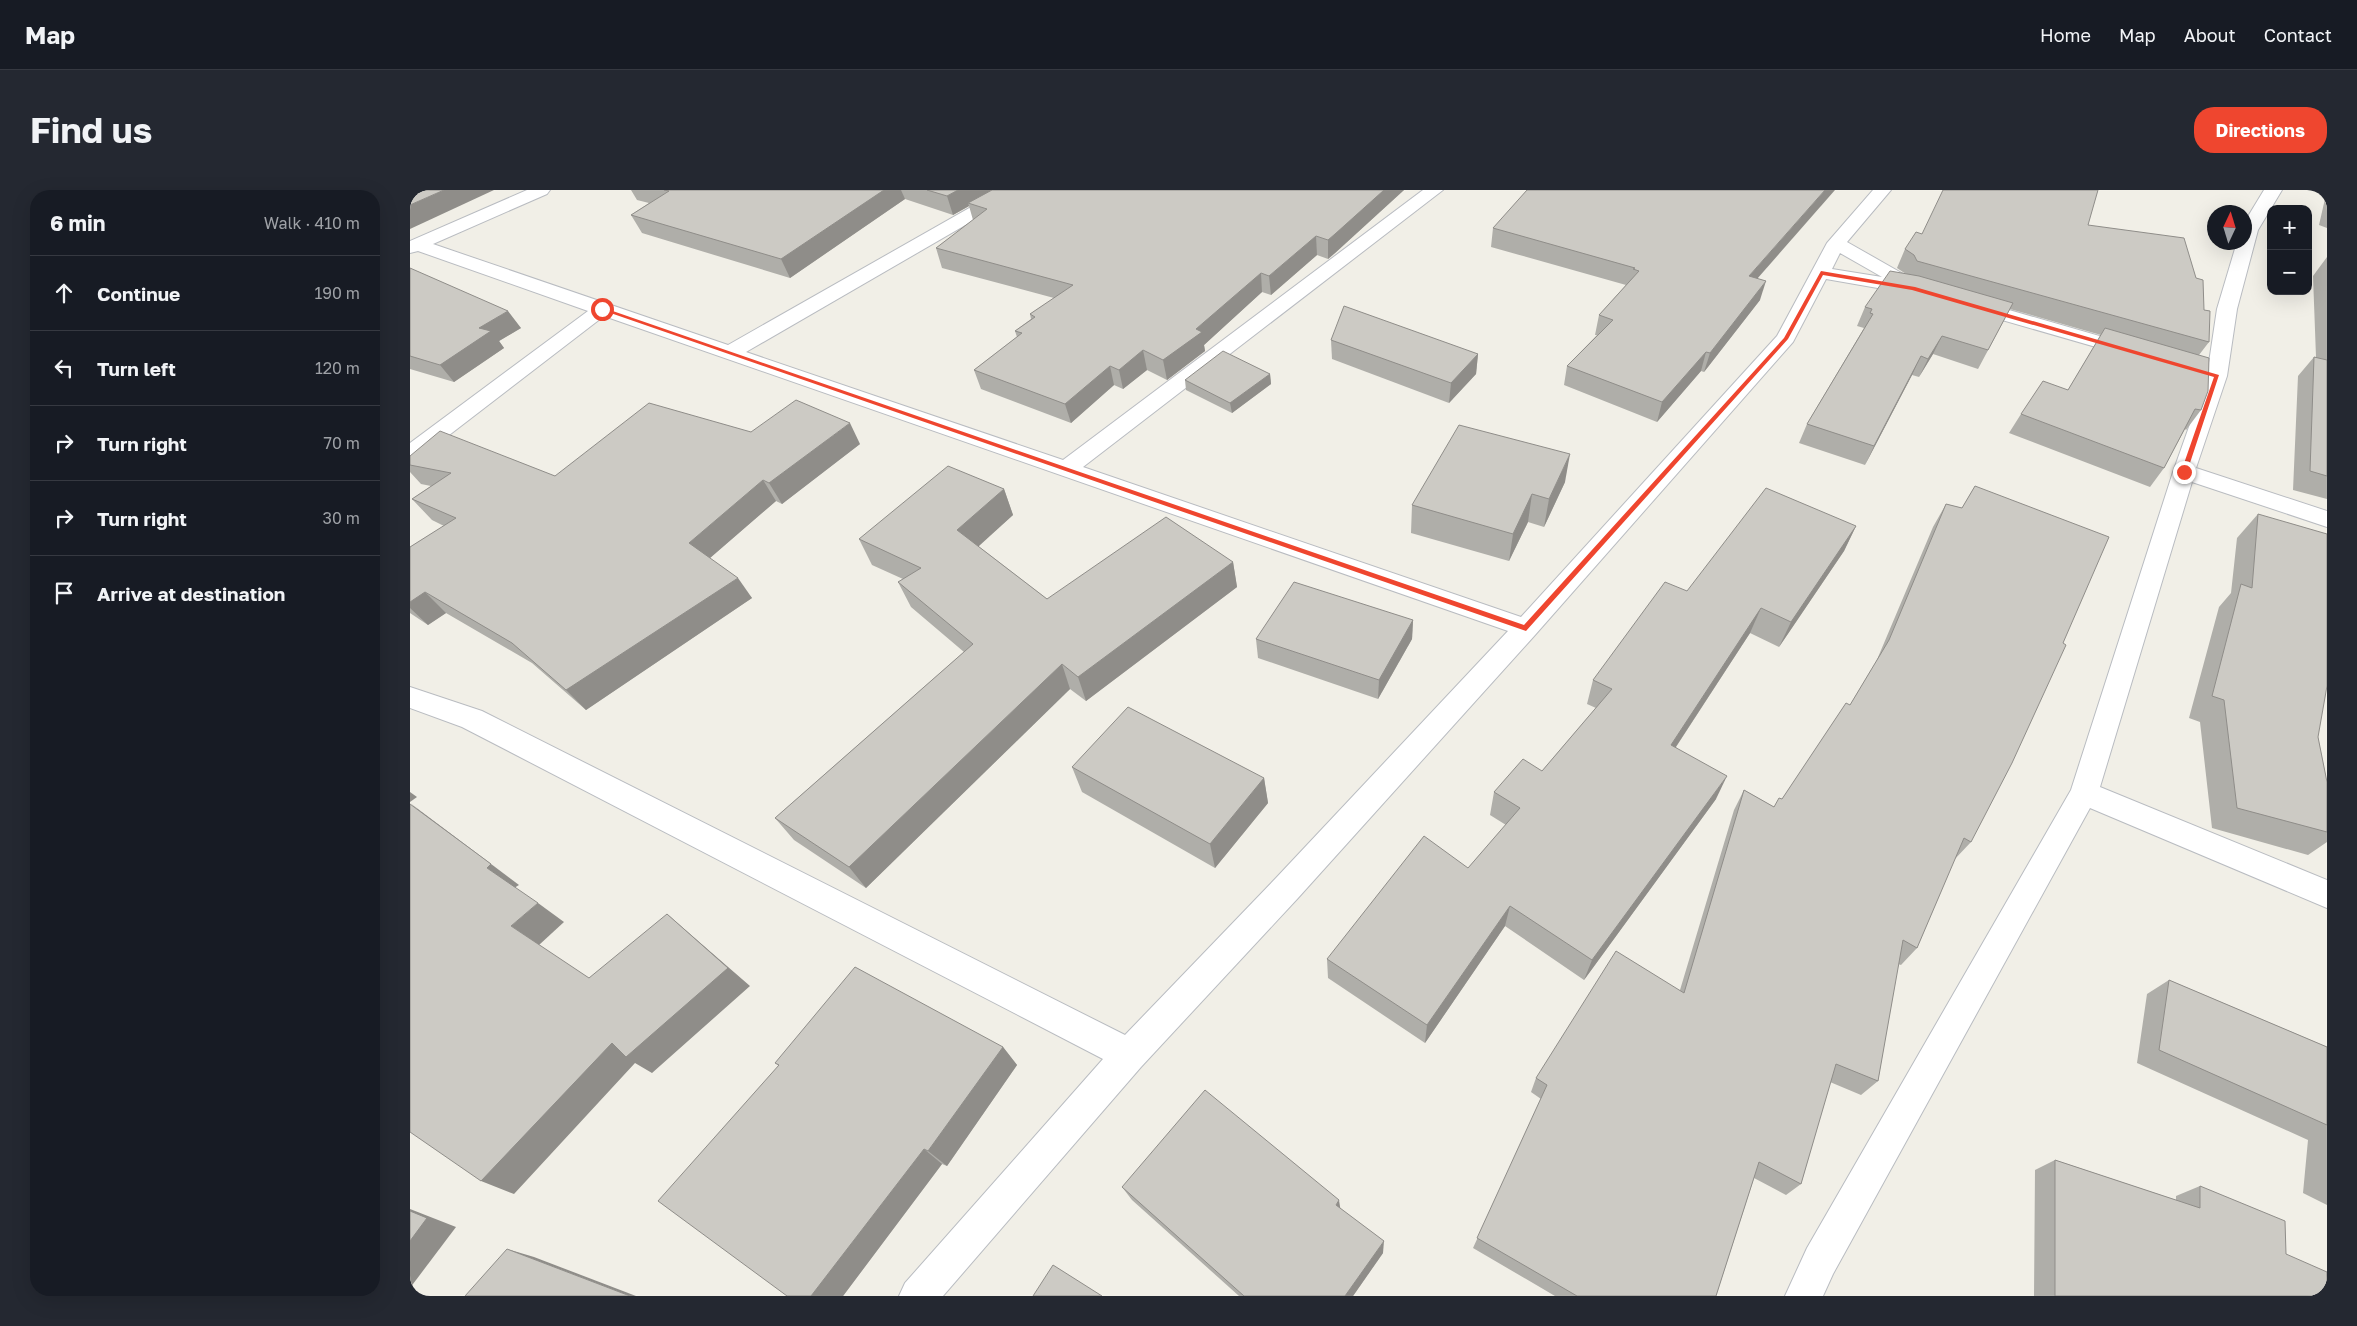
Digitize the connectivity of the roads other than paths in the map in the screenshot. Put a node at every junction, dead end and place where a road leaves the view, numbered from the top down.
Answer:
1 (541, 190) edge
2 (1013, 190) edge
3 (1434, 190) edge
4 (1882, 190) edge
5 (2273, 190) edge
6 (1836, 243) junction
7 (414, 247) edge
8 (1821, 273) junction
9 (1931, 293) junction
10 (602, 309) junction
11 (729, 353) junction
12 (2152, 357) edge
13 (410, 454) edge
14 (1066, 469) junction
15 (2184, 472) junction
16 (2327, 519) edge
17 (1526, 628) junction
18 (410, 697) edge
19 (2084, 793) junction
20 (2327, 894) edge
21 (1129, 1055) junction
22 (918, 1296) edge
23 (1804, 1296) edge

1 - 7 street
2 - 11 street
3 - 14 street
4 - 6 street
5 - 15 street
6 - 8 street
6 - 9 street
7 - 10 street
8 - 9 street
8 - 17 street
9 - 12 street
10 - 11 street
10 - 13 street
11 - 14 street
14 - 17 street
15 - 16 street
15 - 19 street
17 - 21 street
18 - 21 street
19 - 20 street
19 - 23 street
21 - 22 street

